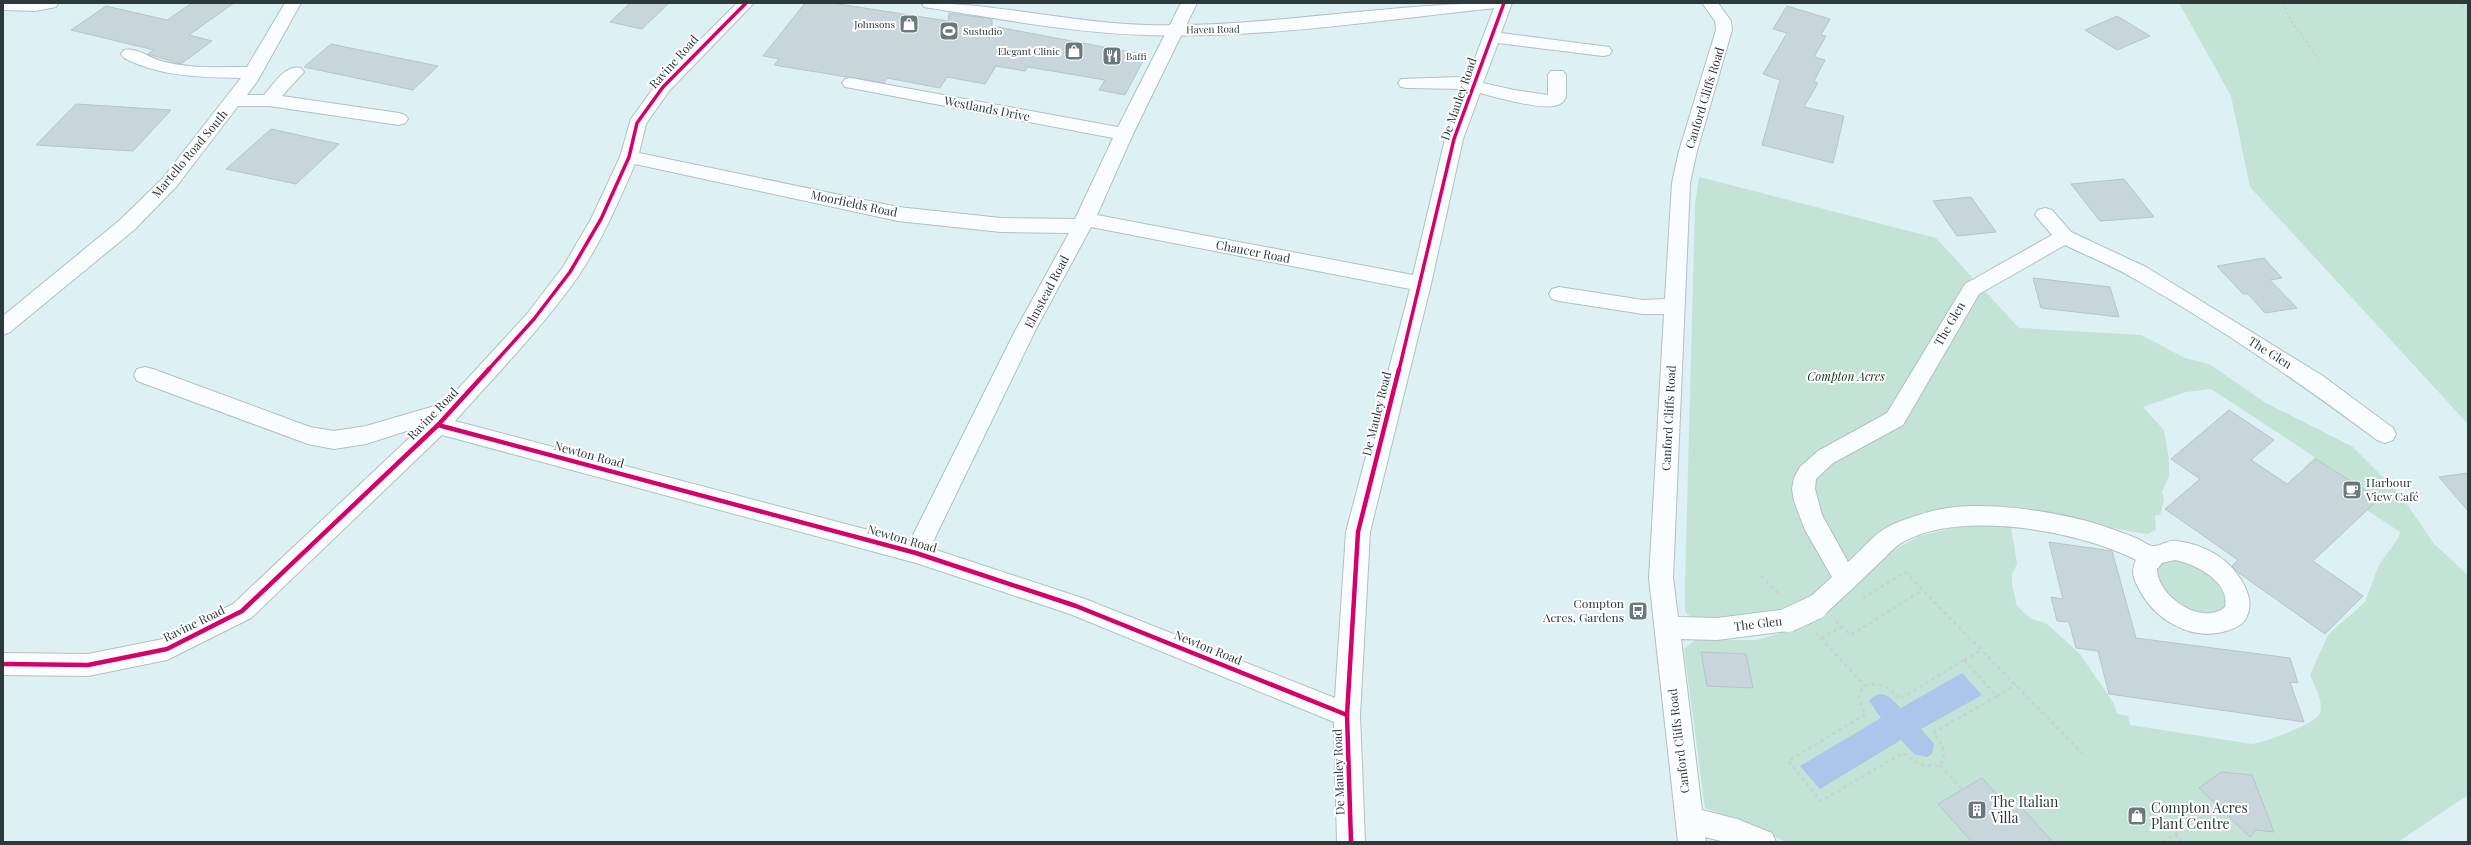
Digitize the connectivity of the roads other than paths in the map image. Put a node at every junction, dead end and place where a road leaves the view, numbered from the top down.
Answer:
1 (50, 3) edge
2 (293, 3) edge
3 (746, 3) edge
4 (930, 3) edge
5 (1189, 3) edge
6 (1496, 3) edge
7 (1504, 3) edge
8 (1710, 3) edge
9 (3, 5) edge
10 (969, 6) edge
11 (1175, 30) junction
12 (1492, 37) junction
13 (1603, 51) dead end
14 (130, 54) dead end
15 (295, 72) dead end
16 (252, 73) junction
17 (1556, 75) dead end
18 (851, 83) dead end
19 (1407, 83) dead end
20 (1473, 86) junction
21 (268, 100) junction
22 (233, 101) junction
23 (399, 119) dead end
24 (1124, 134) junction
25 (629, 157) junction
26 (2045, 215) dead end
27 (1083, 223) junction
28 (2064, 237) junction
29 (1421, 284) junction
30 (1559, 294) dead end
31 (1675, 306) junction
32 (4, 325) edge
33 (145, 375) dead end
34 (445, 416) junction
35 (2385, 434) dead end
36 (916, 552) junction
37 (2151, 557) dead end
38 (1845, 578) junction
39 (1666, 628) junction
40 (3, 664) edge
41 (1347, 715) junction
42 (1690, 830) edge
43 (1351, 842) edge
44 (1762, 842) edge

1 - 9 street
2 - 16 street, Martello Road South
3 - 25 street, Ravine Road
4 - 10 street, Haven Road
5 - 11 street, Elmstead Road
6 - 11 street, Haven Road
7 - 12 street, De Mauley Road
8 - 31 street, Canford Cliffs Road
10 - 11 street, Haven Road
11 - 24 street, Elmstead Road
12 - 13 street
12 - 20 street, De Mauley Road
14 - 16 street
15 - 21 street
16 - 22 street, Martello Road South
17 - 20 street
18 - 24 street, Westlands Drive
19 - 20 street
20 - 29 street, De Mauley Road
21 - 22 street
21 - 23 street
22 - 32 street, Martello Road South
24 - 27 street, Elmstead Road
25 - 27 street, Moorfields Road
25 - 34 street, Ravine Road
26 - 28 street
27 - 29 street, Chaucer Road
27 - 36 street, Elmstead Road
28 - 35 street, The Glen
28 - 38 street, The Glen
29 - 41 street, De Mauley Road
30 - 31 street
31 - 39 street, Canford Cliffs Road
33 - 34 street
34 - 36 street, Newton Road
34 - 40 street, Ravine Road
36 - 41 street, Newton Road
37 - 38 street
38 - 39 street, The Glen, bridge
39 - 42 street, Canford Cliffs Road
41 - 43 street, De Mauley Road
42 - 44 street

